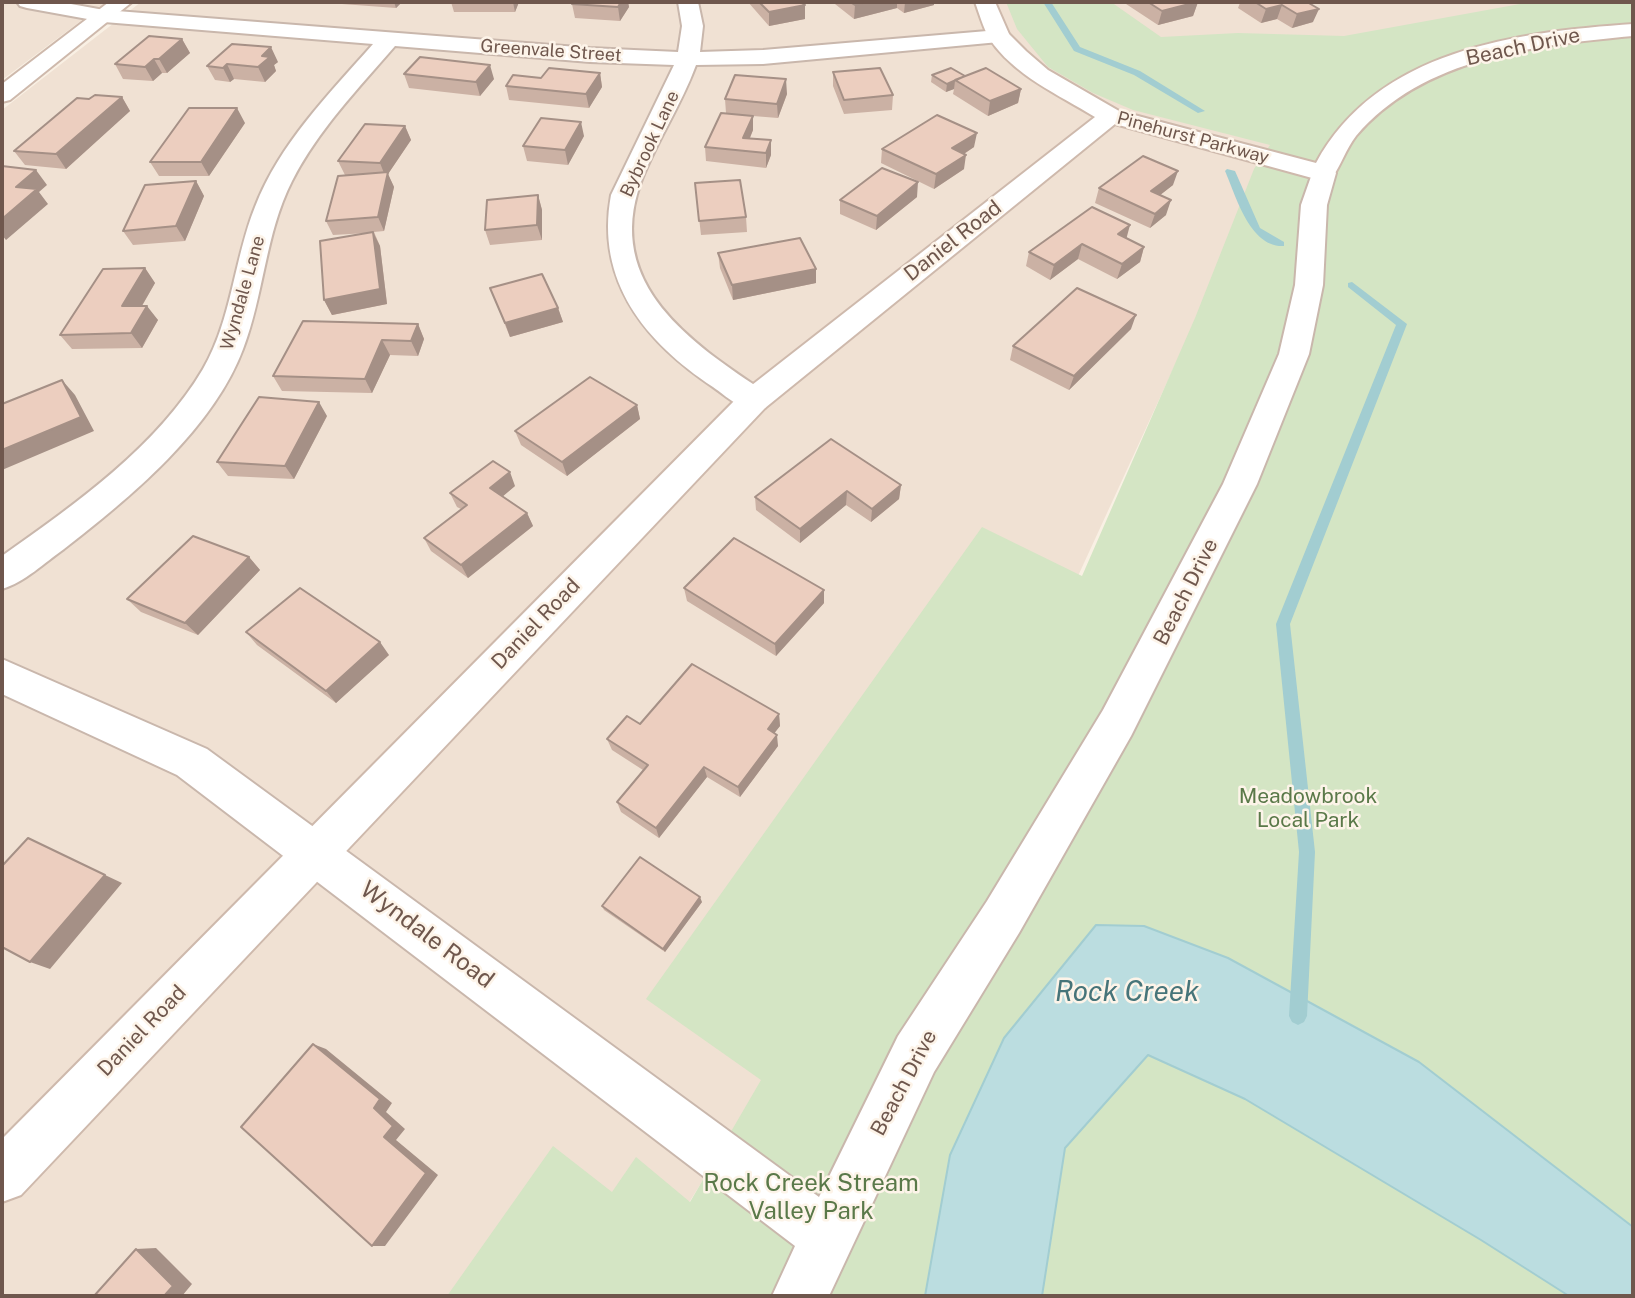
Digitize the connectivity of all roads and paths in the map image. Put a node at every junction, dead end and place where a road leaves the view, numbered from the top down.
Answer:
1 (27, 2) edge
2 (122, 2) edge
3 (688, 2) edge
4 (985, 2) edge
5 (104, 16) junction
6 (1633, 30) edge
7 (999, 36) junction
8 (389, 39) junction
9 (689, 59) junction
10 (2, 95) edge
11 (1111, 116) junction
12 (1324, 173) junction
13 (754, 400) junction
14 (2, 575) edge
15 (2, 676) edge
16 (315, 851) junction
17 (2, 1176) edge
18 (827, 1236) junction
19 (800, 1296) edge

1 - 5 street, Greenvale Street
2 - 5 street
3 - 9 street, Bybrook Lane
4 - 7 street, Pinehurst Parkway
5 - 8 street, Greenvale Street
5 - 10 street
6 - 12 street, Beach Drive
7 - 9 street, Greenvale Street
7 - 11 street, Pinehurst Parkway
8 - 9 street, Greenvale Street
8 - 14 street, Wyndale Lane
9 - 13 street, Bybrook Lane
11 - 12 street, Pinehurst Parkway
11 - 13 street, Daniel Road
12 - 18 street, Beach Drive
13 - 16 street, Daniel Road
15 - 16 street, Wyndale Road
16 - 17 street, Daniel Road
16 - 18 street, Wyndale Road
18 - 19 street, Beach Drive

